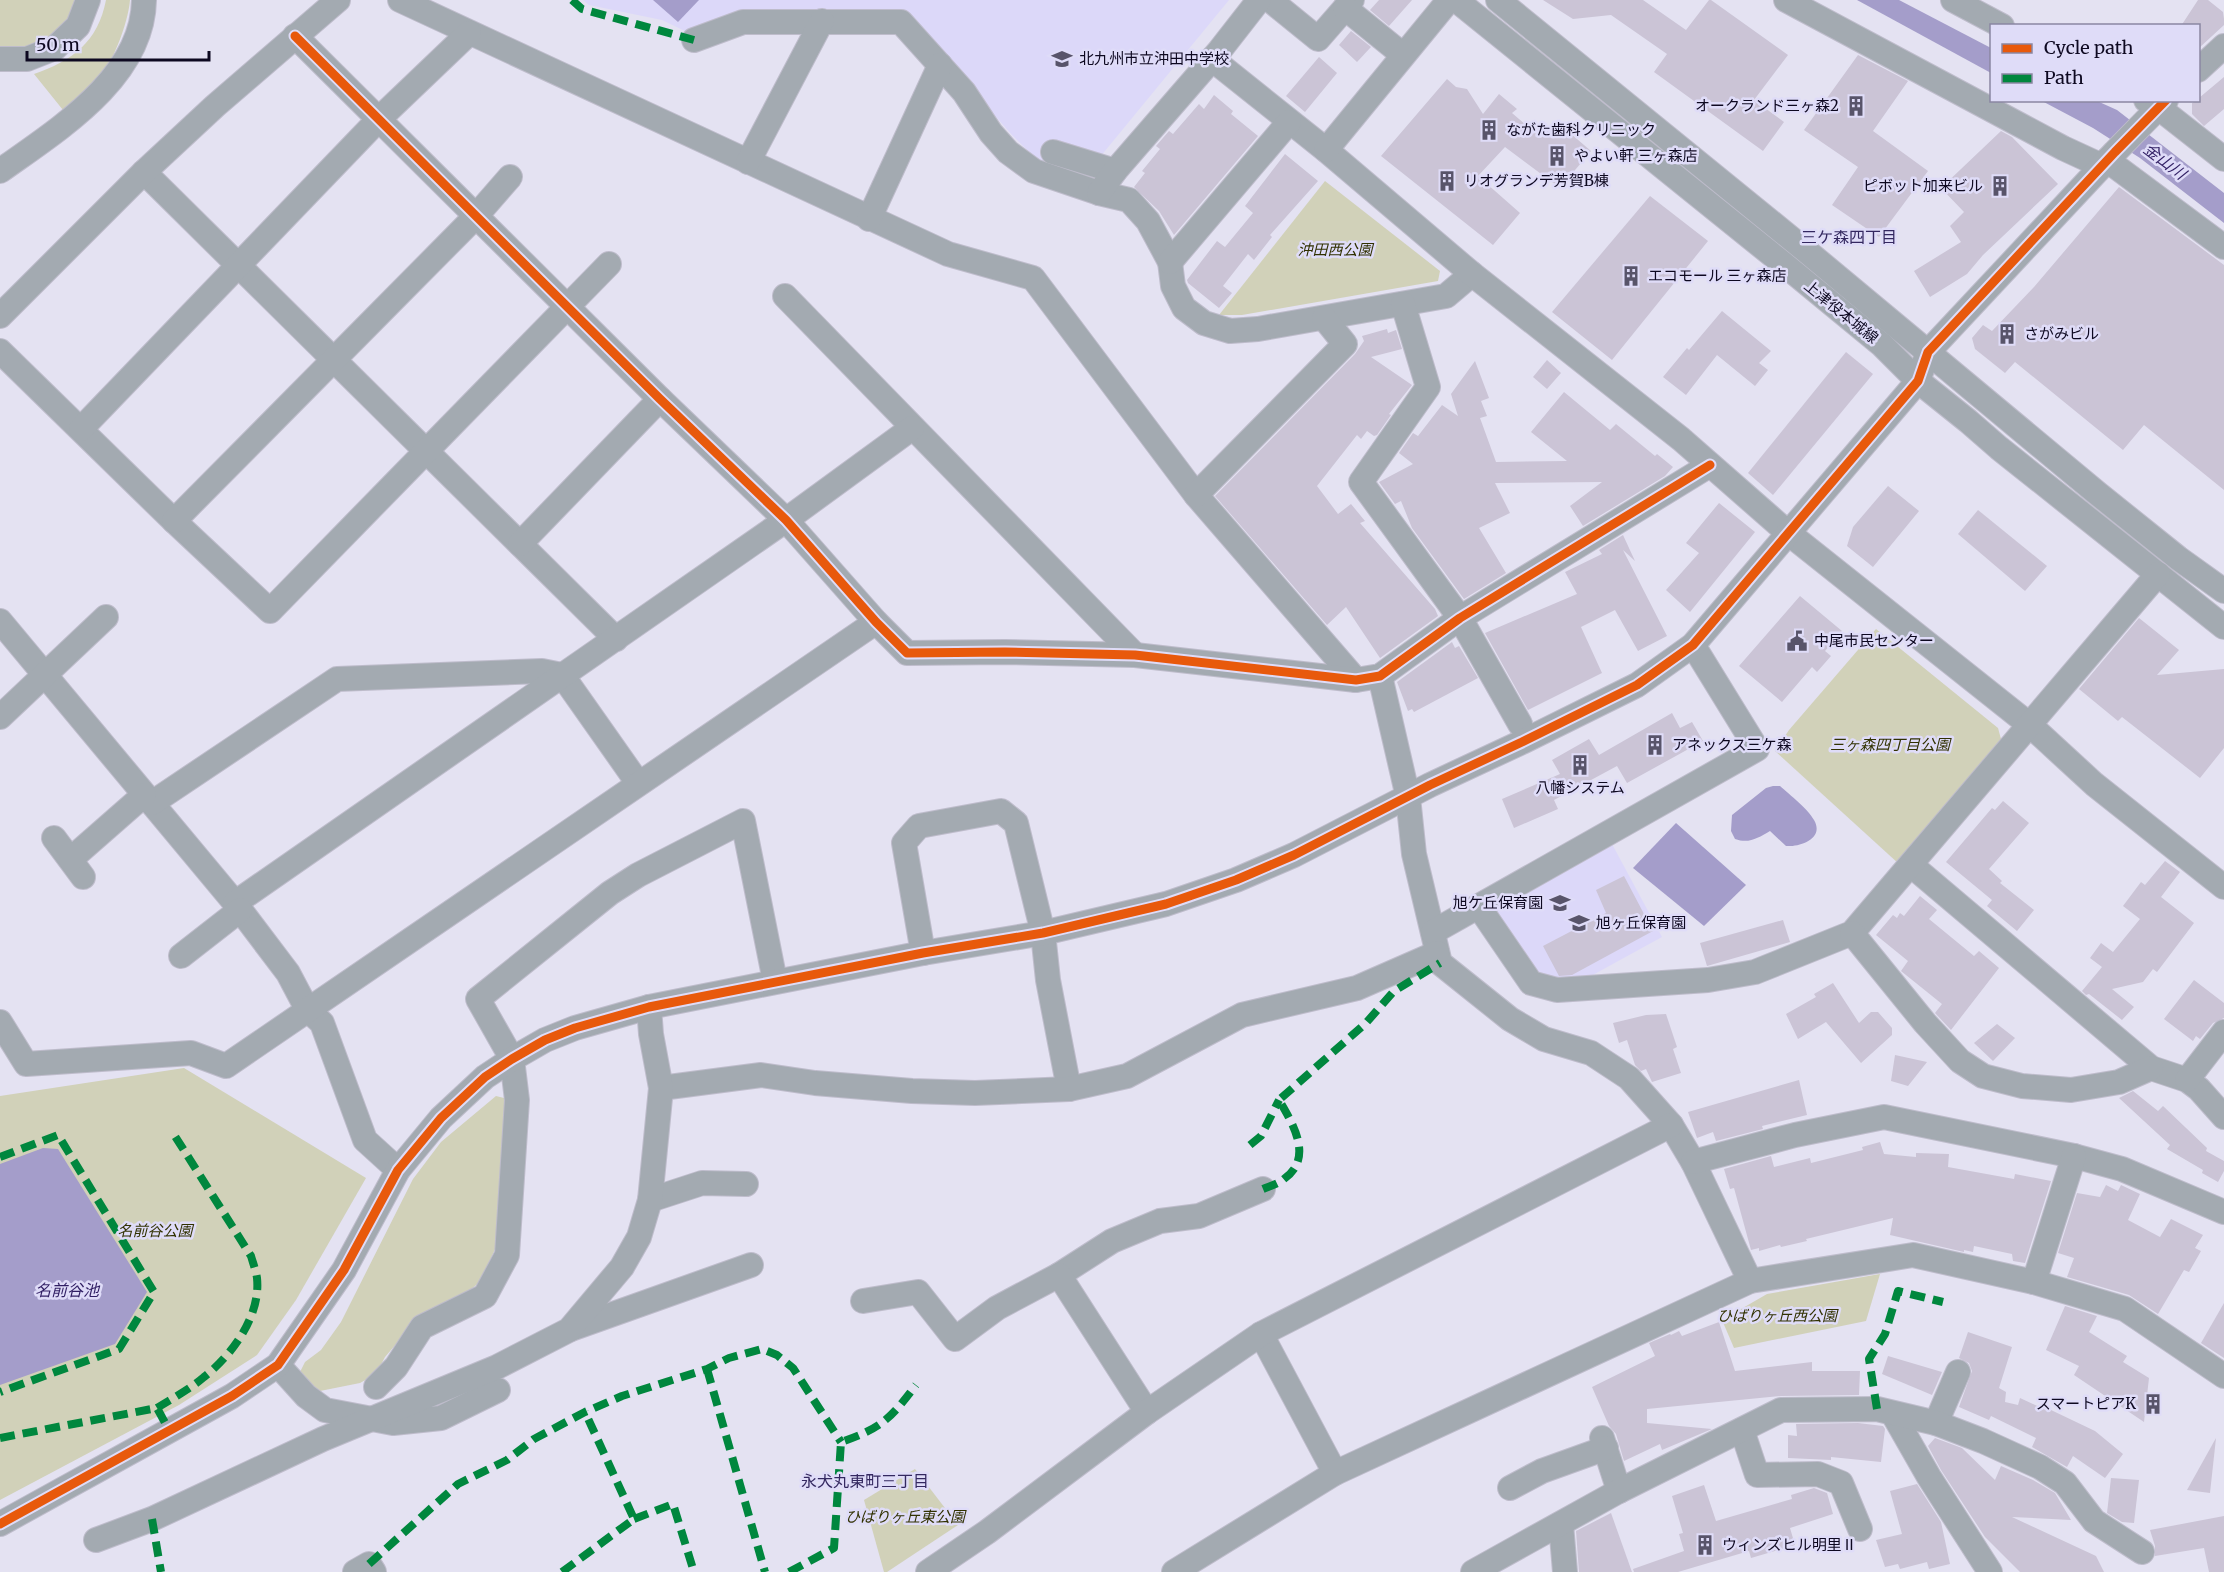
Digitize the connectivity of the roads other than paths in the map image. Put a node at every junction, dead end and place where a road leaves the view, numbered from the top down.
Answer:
1 (88, 0) edge
2 (144, 0) edge
3 (338, 0) edge
4 (400, 0) edge
5 (1259, 0) edge
6 (1270, 0) edge
7 (1449, 0) edge
8 (1455, 0) edge
9 (1786, 0) edge
10 (1953, 0) edge
11 (1348, 4) edge
12 (1512, 4) edge
13 (822, 21) junction
14 (1998, 24) edge
15 (1496, 32) junction
16 (469, 33) junction
17 (295, 36) junction
18 (694, 40) dead end
19 (2224, 46) edge
20 (1403, 56) junction
21 (0, 59) edge
22 (1212, 59) junction
23 (940, 65) junction
24 (2200, 69) edge
25 (2155, 107) edge
26 (380, 118) junction
27 (1289, 122) junction
28 (1326, 150) junction
29 (1053, 152) dead end
30 (2108, 159) junction
31 (2224, 159) edge
32 (748, 162) junction
33 (0, 171) edge
34 (1115, 171) junction
35 (144, 172) junction
36 (510, 177) dead end
37 (1099, 193) junction
38 (476, 216) junction
39 (869, 219) junction
40 (2224, 247) edge
41 (1170, 262) junction
42 (609, 264) dead end
43 (240, 266) junction
44 (1472, 274) junction
45 (785, 296) dead end
46 (1403, 304) junction
47 (568, 305) junction
48 (0, 316) edge
49 (1324, 318) junction
50 (0, 351) edge
51 (1928, 352) junction
52 (332, 359) junction
53 (1918, 381) junction
54 (660, 399) junction
55 (81, 429) junction
56 (912, 429) junction
57 (425, 450) junction
58 (1710, 465) junction
59 (1196, 495) junction
60 (786, 520) junction
61 (174, 521) junction
62 (1788, 532) junction
63 (520, 543) junction
64 (2158, 574) junction
65 (2224, 591) edge
66 (106, 617) dead end
67 (1460, 618) junction
68 (876, 622) junction
69 (2224, 627) edge
70 (4, 634) edge
71 (616, 639) junction
72 (1693, 645) junction
73 (1134, 655) junction
74 (46, 674) junction
75 (562, 675) junction
76 (1380, 676) junction
77 (1356, 680) junction
78 (0, 717) edge
79 (1520, 724) dead end
80 (2031, 726) junction
81 (638, 783) junction
82 (1408, 797) junction
83 (148, 799) junction
84 (54, 838) dead end
85 (1911, 865) junction
86 (2224, 887) edge
87 (237, 906) junction
88 (1479, 907) junction
89 (1043, 933) junction
90 (1852, 933) junction
91 (1435, 943) junction
92 (923, 953) junction
93 (181, 956) dead end
94 (775, 981) junction
95 (648, 1007) junction
96 (307, 1010) junction
97 (0, 1022) edge
98 (2224, 1032) edge
99 (7, 1047) edge
100 (512, 1059) junction
101 (2151, 1068) junction
102 (2187, 1080) junction
103 (662, 1088) junction
104 (1069, 1089) junction
105 (2224, 1117) edge
106 (1671, 1125) junction
107 (2074, 1156) junction
108 (1693, 1162) junction
109 (398, 1170) junction
110 (746, 1184) dead end
111 (1263, 1189) dead end
112 (650, 1200) junction
113 (2224, 1212) edge
114 (751, 1265) dead end
115 (1059, 1275) junction
116 (1750, 1281) junction
117 (2034, 1282) junction
118 (862, 1300) dead end
119 (569, 1330) junction
120 (1260, 1334) junction
121 (278, 1365) junction
122 (1958, 1372) dead end
123 (2224, 1376) edge
124 (376, 1387) dead end
125 (498, 1390) dead end
126 (1147, 1412) junction
127 (1893, 1414) junction
128 (373, 1418) junction
129 (1936, 1423) junction
130 (1742, 1430) junction
131 (1335, 1473) junction
132 (1510, 1488) dead end
133 (1619, 1491) junction
134 (0, 1524) edge
135 (1561, 1524) junction
136 (1860, 1529) dead end
137 (96, 1540) dead end
138 (2142, 1552) dead end
139 (928, 1572) edge
140 (1174, 1572) edge
141 (1473, 1572) edge
142 (1565, 1572) edge
143 (1990, 1572) edge

1 - 21 street
2 - 33 street
3 - 17 street
4 - 16 street
5 - 22 street
6 - 11 street
7 - 20 street
8 - 15 street, 上津役本城線
9 - 30 street
10 - 14 street
11 - 20 street
12 - 15 street
12 - 51 street, 上津役本城線
13 - 18 street
13 - 23 street
13 - 32 street
15 - 53 street, 上津役本城線
16 - 26 street
16 - 32 street
17 - 26 street
17 - 35 street
19 - 24 street
20 - 28 street
22 - 27 street
22 - 34 street
23 - 37 street
23 - 39 street
25 - 30 street
25 - 31 street
26 - 38 street
26 - 43 street
27 - 28 street
27 - 41 street
28 - 44 street
29 - 34 street
30 - 40 street
30 - 51 street
32 - 39 street
34 - 37 street
35 - 43 street
35 - 48 street
36 - 38 street
37 - 41 street
38 - 47 street
38 - 52 street
39 - 59 street
41 - 49 street
42 - 47 street
43 - 52 street
43 - 55 street
44 - 46 street
44 - 58 street
45 - 56 street
46 - 49 street
46 - 67 street
47 - 54 street
47 - 57 street
49 - 59 street
50 - 55 street
51 - 53 street
51 - 65 street, 上津役本城線
52 - 57 street
52 - 61 street
53 - 62 street
53 - 64 street, 上津役本城線
54 - 60 street
54 - 63 street
55 - 61 street
56 - 60 street
56 - 73 street
57 - 61 street
57 - 63 street
58 - 62 street
58 - 67 street
59 - 77 street
60 - 68 street
60 - 71 street
62 - 72 street
62 - 80 street
63 - 71 street
64 - 69 street, 上津役本城線
64 - 80 street
66 - 74 street
67 - 76 street
67 - 79 street
68 - 73 street
68 - 81 street
70 - 74 street
71 - 75 street
72 - 82 street
72 - 88 street
73 - 77 street
74 - 78 street
74 - 83 street
75 - 81 street
75 - 83 street
75 - 87 street
76 - 77 street
76 - 82 street
80 - 85 street
80 - 86 street
81 - 96 street
82 - 89 street
82 - 91 street
83 - 84 street
83 - 87 street
85 - 90 street
85 - 101 street
87 - 93 street
87 - 96 street
88 - 90 street
88 - 91 street
89 - 92 street
89 - 92 street
89 - 104 street
90 - 101 street
91 - 104 street
91 - 106 street
92 - 94 street
94 - 95 street
94 - 100 street
95 - 100 street
95 - 103 street
96 - 99 street
96 - 109 street
97 - 99 street
98 - 102 street
100 - 109 street
100 - 124 street
101 - 102 street
102 - 105 street
103 - 104 street
103 - 112 street
106 - 108 street
106 - 120 street
107 - 108 street
107 - 113 street
107 - 117 street
108 - 116 street
109 - 121 street
110 - 112 street
111 - 115 street
112 - 119 street
114 - 119 street
115 - 118 street
115 - 126 street
116 - 117 street
116 - 131 street
117 - 123 street
119 - 128 street
120 - 126 street
120 - 131 street
121 - 128 street
121 - 134 street
122 - 129 street
125 - 128 street
126 - 139 street
127 - 129 street
127 - 130 street
127 - 143 street
128 - 137 street
129 - 138 street
130 - 133 street
130 - 136 street
131 - 140 street
132 - 133 street
133 - 135 street
135 - 141 street
135 - 142 street

